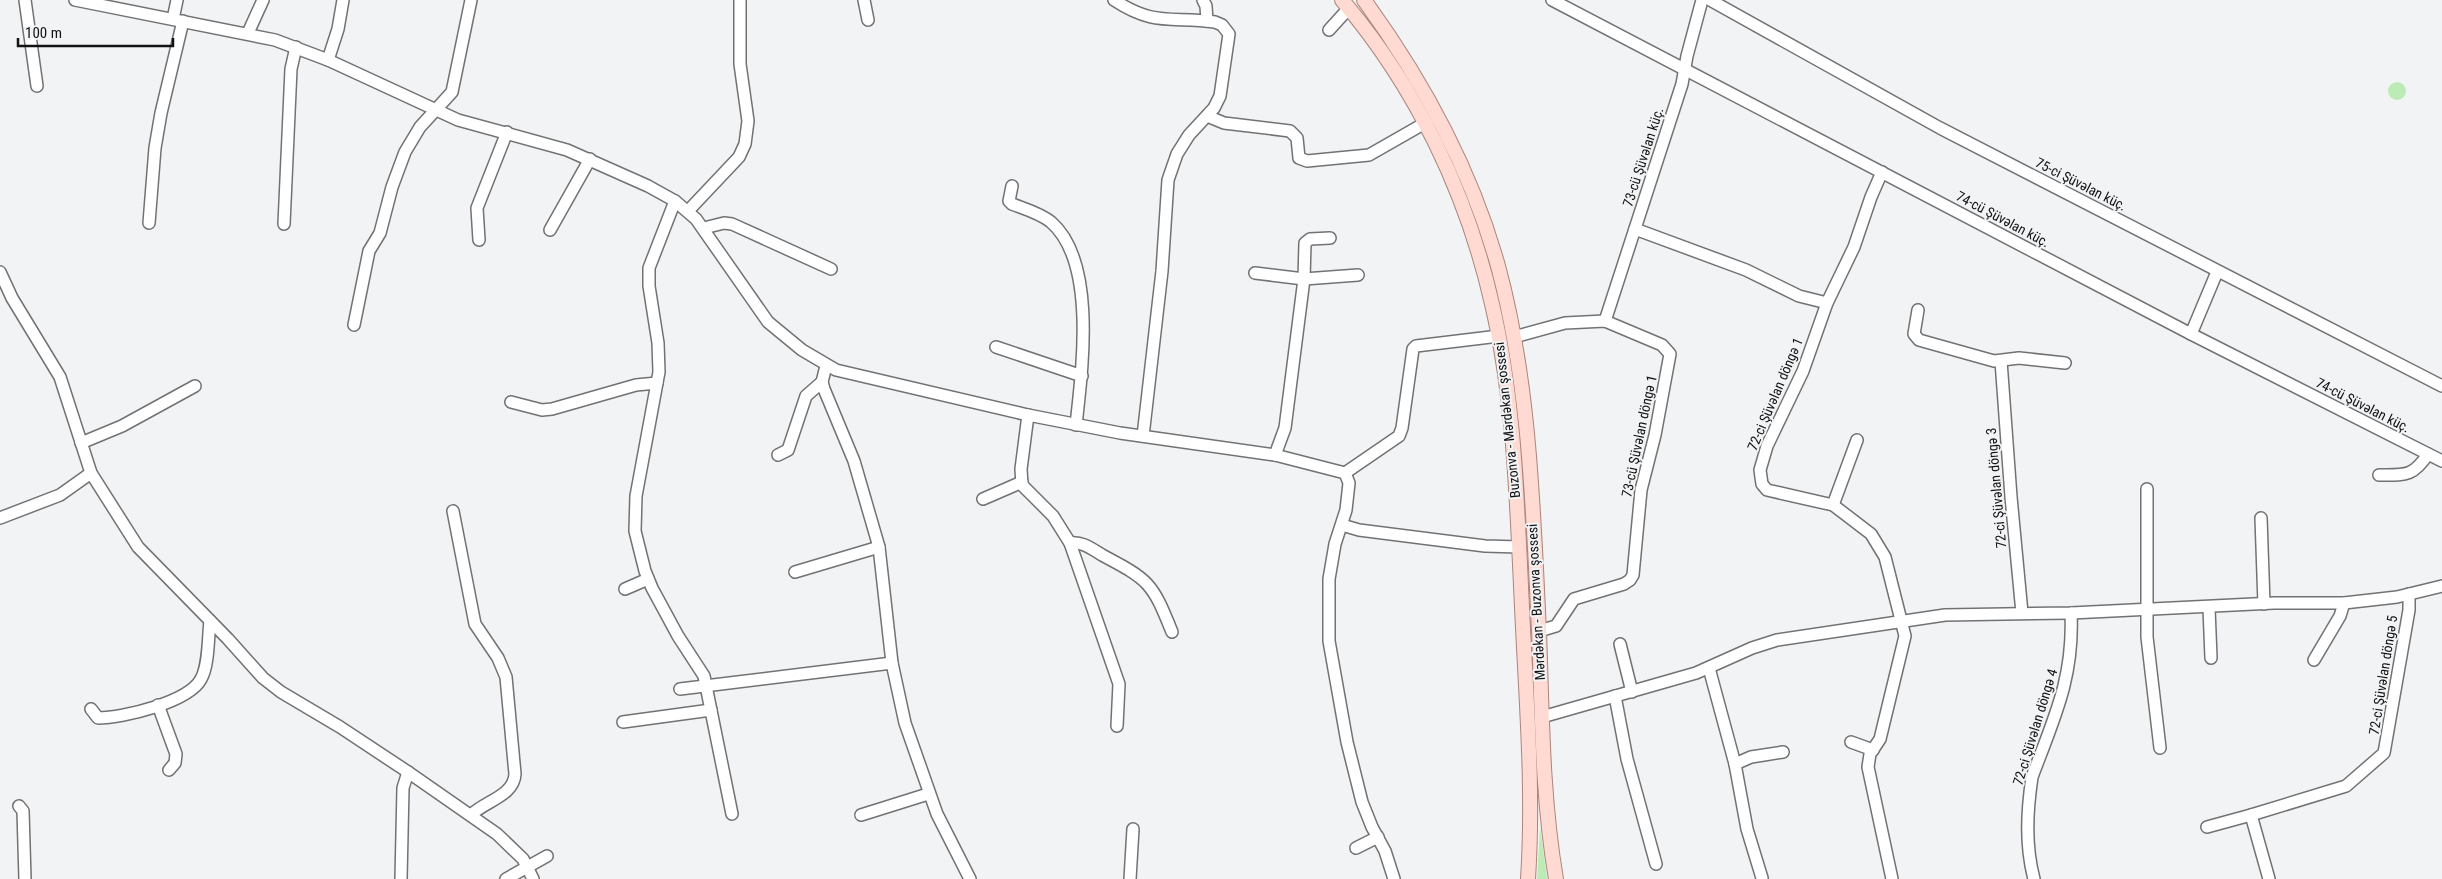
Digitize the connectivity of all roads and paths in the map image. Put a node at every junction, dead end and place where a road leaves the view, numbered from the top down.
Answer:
1 (26, 0) edge
2 (75, 0) edge
3 (177, 0) edge
4 (263, 0) edge
5 (343, 0) edge
6 (471, 0) edge
7 (740, 0) edge
8 (864, 0) edge
9 (1114, 0) edge
10 (1203, 0) edge
11 (1364, 0) edge
12 (1552, 0) edge
13 (1702, 0) edge
14 (1710, 0) edge
15 (1346, 4) edge
16 (178, 20) junction
17 (868, 20) dead end
18 (1206, 21) junction
19 (1329, 30) dead end
20 (248, 33) junction
21 (296, 47) junction
22 (328, 60) junction
23 (1685, 68) junction
24 (37, 86) dead end
25 (436, 110) junction
26 (1208, 116) junction
27 (1425, 123) junction
28 (507, 132) junction
29 (590, 159) junction
30 (1882, 172) junction
31 (1012, 186) dead end
32 (675, 201) junction
33 (688, 211) junction
34 (149, 223) dead end
35 (284, 224) dead end
36 (704, 228) junction
37 (1635, 229) junction
38 (550, 230) dead end
39 (1330, 238) dead end
40 (479, 240) dead end
41 (831, 270) dead end
42 (0, 272) edge
43 (2217, 272) junction
44 (1255, 273) dead end
45 (1358, 275) dead end
46 (1304, 279) junction
47 (1828, 303) junction
48 (1918, 310) dead end
49 (1605, 321) junction
50 (354, 325) dead end
51 (2190, 334) junction
52 (1499, 336) junction
53 (1514, 337) junction
54 (996, 347) dead end
55 (2001, 361) junction
56 (2065, 363) dead end
57 (826, 366) junction
58 (1082, 376) junction
59 (822, 382) junction
60 (657, 383) junction
61 (195, 386) dead end
62 (2442, 386) edge
63 (511, 402) dead end
64 (1028, 415) junction
65 (1076, 425) junction
66 (1143, 436) junction
67 (1857, 440) dead end
68 (81, 443) junction
69 (2428, 454) junction
70 (778, 455) dead end
71 (1275, 456) junction
72 (2442, 461) edge
73 (91, 473) junction
74 (1346, 473) junction
75 (2379, 475) dead end
76 (1022, 482) junction
77 (2147, 489) dead end
78 (983, 499) dead end
79 (1833, 505) junction
80 (454, 511) dead end
81 (0, 518) edge
82 (2261, 518) dead end
83 (1342, 526) junction
84 (1070, 542) junction
85 (879, 546) junction
86 (1519, 547) junction
87 (795, 572) dead end
88 (648, 579) junction
89 (2442, 586) edge
90 (625, 589) dead end
91 (2409, 594) junction
92 (2344, 603) junction
93 (2264, 604) junction
94 (2209, 608) junction
95 (2145, 610) junction
96 (2022, 613) junction
97 (2071, 613) junction
98 (210, 621) junction
99 (1903, 621) junction
100 (1539, 631) junction
101 (1172, 632) dead end
102 (1620, 644) dead end
103 (2210, 658) dead end
104 (2314, 660) dead end
105 (892, 663) junction
106 (1709, 668) junction
107 (707, 686) junction
108 (680, 689) dead end
109 (1632, 692) junction
110 (1616, 696) junction
111 (158, 705) junction
112 (91, 709) dead end
113 (711, 710) junction
114 (1542, 717) junction
115 (623, 722) dead end
116 (1117, 726) dead end
117 (1851, 742) dead end
118 (2160, 748) dead end
119 (1873, 750) junction
120 (1783, 752) dead end
121 (1735, 764) junction
122 (169, 770) dead end
123 (408, 772) junction
124 (928, 794) junction
125 (19, 806) dead end
126 (732, 814) dead end
127 (471, 815) junction
128 (861, 815) dead end
129 (2251, 815) junction
130 (1133, 828) dead end
131 (2208, 828) dead end
132 (1378, 837) junction
133 (1356, 848) dead end
134 (547, 856) dead end
135 (1656, 864) dead end
136 (528, 866) junction
137 (1762, 878) edge
138 (25, 879) edge
139 (401, 879) edge
140 (506, 879) edge
141 (533, 879) edge
142 (970, 879) edge
143 (1130, 879) edge
144 (1394, 879) edge
145 (1528, 879) edge
146 (1556, 879) edge
147 (1892, 879) edge
148 (2034, 879) edge
149 (2269, 879) edge

1 - 24 street
2 - 16 street
3 - 16 street
4 - 20 street
5 - 22 street
6 - 25 street
7 - 33 street
8 - 17 street
9 - 18 street
10 - 18 street
11 - 53 main road, Mərdəkan - Buzonva şossesi
12 - 23 street, 74-cü Şüvəlan küç.
13 - 23 street, 73-cü Şüvəlan küç.
14 - 43 street, 75-ci Şüvəlan küç.
15 - 19 street
15 - 27 main road, Buzonva - Mərdəkan şossesi
16 - 20 street
16 - 34 street
18 - 26 street
20 - 21 street
21 - 22 street
21 - 35 street
22 - 25 street
23 - 30 street, 74-cü Şüvəlan küç.
23 - 37 street, 73-cü Şüvəlan küç.
25 - 28 street
25 - 50 street
26 - 27 street
26 - 66 street
27 - 52 main road, Buzonva - Mərdəkan şossesi
28 - 29 street
28 - 40 street
29 - 32 street
29 - 38 street
30 - 47 street, 72-ci Şüvəlan döngə 1
30 - 51 street, 74-cü Şüvəlan küç.
31 - 58 street
32 - 33 street
32 - 60 street
33 - 36 street
36 - 41 street
36 - 57 street
37 - 47 street
37 - 49 street, 73-cü Şüvəlan küç.
39 - 46 street
42 - 68 street
43 - 51 street
43 - 62 street, 75-ci Şüvəlan küç.
44 - 46 street
45 - 46 street
46 - 71 street
47 - 79 street, 72-ci Şüvəlan döngə 1
48 - 55 street
49 - 53 street, 73-cü Şüvəlan döngə 1
49 - 100 street, 73-cü Şüvəlan döngə 1
51 - 69 street, 74-cü Şüvəlan küç.
52 - 74 street
52 - 86 main road, Buzonva - Mərdəkan şossesi
53 - 100 main road, Mərdəkan - Buzonva şossesi
54 - 58 street
55 - 56 street
55 - 96 street, 72-ci Şüvəlan döngə 3
57 - 59 street
57 - 64 street
58 - 65 street
59 - 70 street
59 - 85 street
60 - 63 street
60 - 88 street
61 - 68 street
64 - 65 street
64 - 76 street
65 - 66 street
66 - 71 street
67 - 79 street
68 - 73 street
69 - 72 street, 74-cü Şüvəlan küç.
69 - 75 street
71 - 74 street
73 - 81 street
73 - 98 street
74 - 83 street
76 - 78 street
76 - 84 street
77 - 95 street
79 - 99 street, 72-ci Şüvəlan döngə 1
80 - 127 street
82 - 93 street
83 - 86 street
83 - 132 street
84 - 101 street
84 - 116 street
85 - 87 street
85 - 105 street
86 - 145 main road, Buzonva - Mərdəkan şossesi
88 - 90 street
88 - 107 street
89 - 91 street
91 - 92 street
91 - 129 street, 72-ci Şüvəlan döngə 5
92 - 93 street
92 - 104 street
93 - 94 street
94 - 95 street
94 - 103 street
95 - 97 street
95 - 118 street
96 - 97 street
96 - 99 street
97 - 148 street, 72-ci Şüvəlan döngə 4
98 - 111 street
98 - 123 street
99 - 106 street
99 - 119 street, 72-ci Şüvəlan döngə 1
100 - 114 main road, Mərdəkan - Buzonva şossesi
102 - 109 street
105 - 107 street
105 - 124 street
106 - 109 street
106 - 121 street
107 - 108 street
107 - 113 street
109 - 110 street
110 - 114 street
110 - 135 street
111 - 112 street
111 - 122 street
113 - 115 street
113 - 126 street
114 - 146 main road, Mərdəkan - Buzonva şossesi
117 - 119 street
119 - 147 street, 72-ci Şüvəlan döngə 1
120 - 121 street
121 - 137 street
123 - 127 street
123 - 139 street
124 - 128 street
124 - 142 street
125 - 138 street
127 - 136 street
129 - 131 street, 72-ci Şüvəlan döngə 5
129 - 149 street
130 - 143 street
132 - 133 street
132 - 144 street
134 - 136 street
136 - 140 street
136 - 141 street

